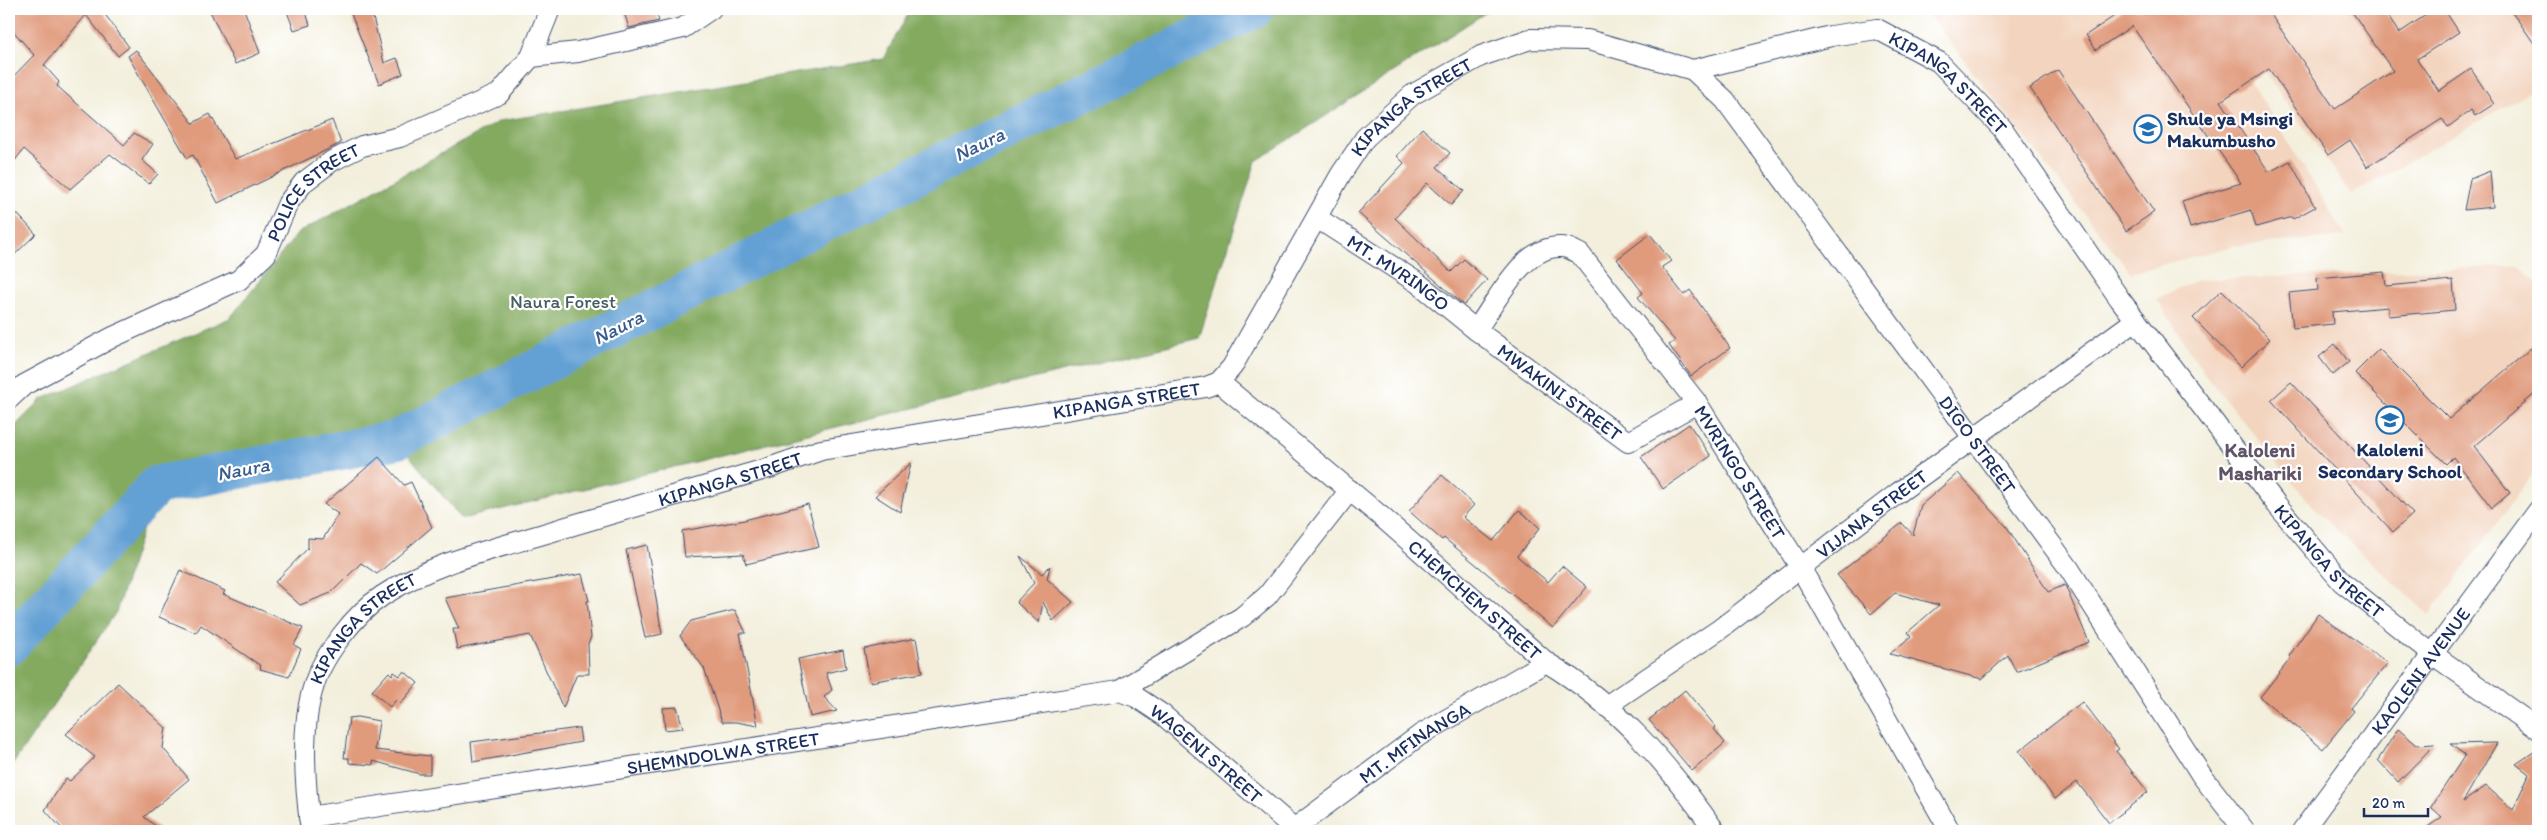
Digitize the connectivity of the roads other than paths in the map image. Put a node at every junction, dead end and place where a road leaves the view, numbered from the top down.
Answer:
1 (550, 9) edge
2 (711, 9) edge
3 (531, 57) junction
4 (1693, 70) junction
5 (1317, 218) junction
6 (2136, 320) junction
7 (1476, 330) junction
8 (1219, 382) junction
9 (9, 399) edge
10 (1697, 403) junction
11 (1973, 438) junction
12 (1350, 490) junction
13 (2538, 511) edge
14 (1800, 567) junction
15 (2431, 653) junction
16 (1546, 662) junction
17 (1127, 694) junction
18 (1606, 706) junction
19 (2538, 728) edge
20 (310, 824) edge
21 (1294, 830) edge
22 (1715, 831) edge
23 (1950, 831) edge
24 (2245, 831) edge
25 (2302, 831) edge

1 - 3 street, POLICE STREET
2 - 3 street
3 - 9 street, POLICE STREET
4 - 5 street, KIPANGA STREET
4 - 6 street, KIPANGA STREET
4 - 11 street, DIGO STREET
5 - 7 street, MT. MVRINGO
5 - 8 street, KIPANGA STREET
6 - 11 street, VIJANA STREET
6 - 15 street, KIPANGA STREET
7 - 10 street, MWAKINI STREET
7 - 10 street, MVRINGO STREET
8 - 12 street, CHEMCHEM STREET
8 - 20 street, KIPANGA STREET
10 - 14 street, MVRINGO STREET
11 - 14 street, VIJANA STREET
11 - 24 street, DIGO STREET
12 - 16 street, CHEMCHEM STREET
12 - 17 street
13 - 15 street, KAOLENI AVENUE
14 - 18 street, VIJANA STREET
14 - 23 street, MVRINGO STREET
15 - 19 street, KIPANGA STREET
15 - 25 street, KAOLENI AVENUE
16 - 18 street, CHEMCHEM STREET
16 - 21 street, MT. MFINANGA
17 - 20 street, SHEMNDOLWA STREET
17 - 21 street, WAGENI STREET
18 - 22 street, CHEMCHEM STREET

